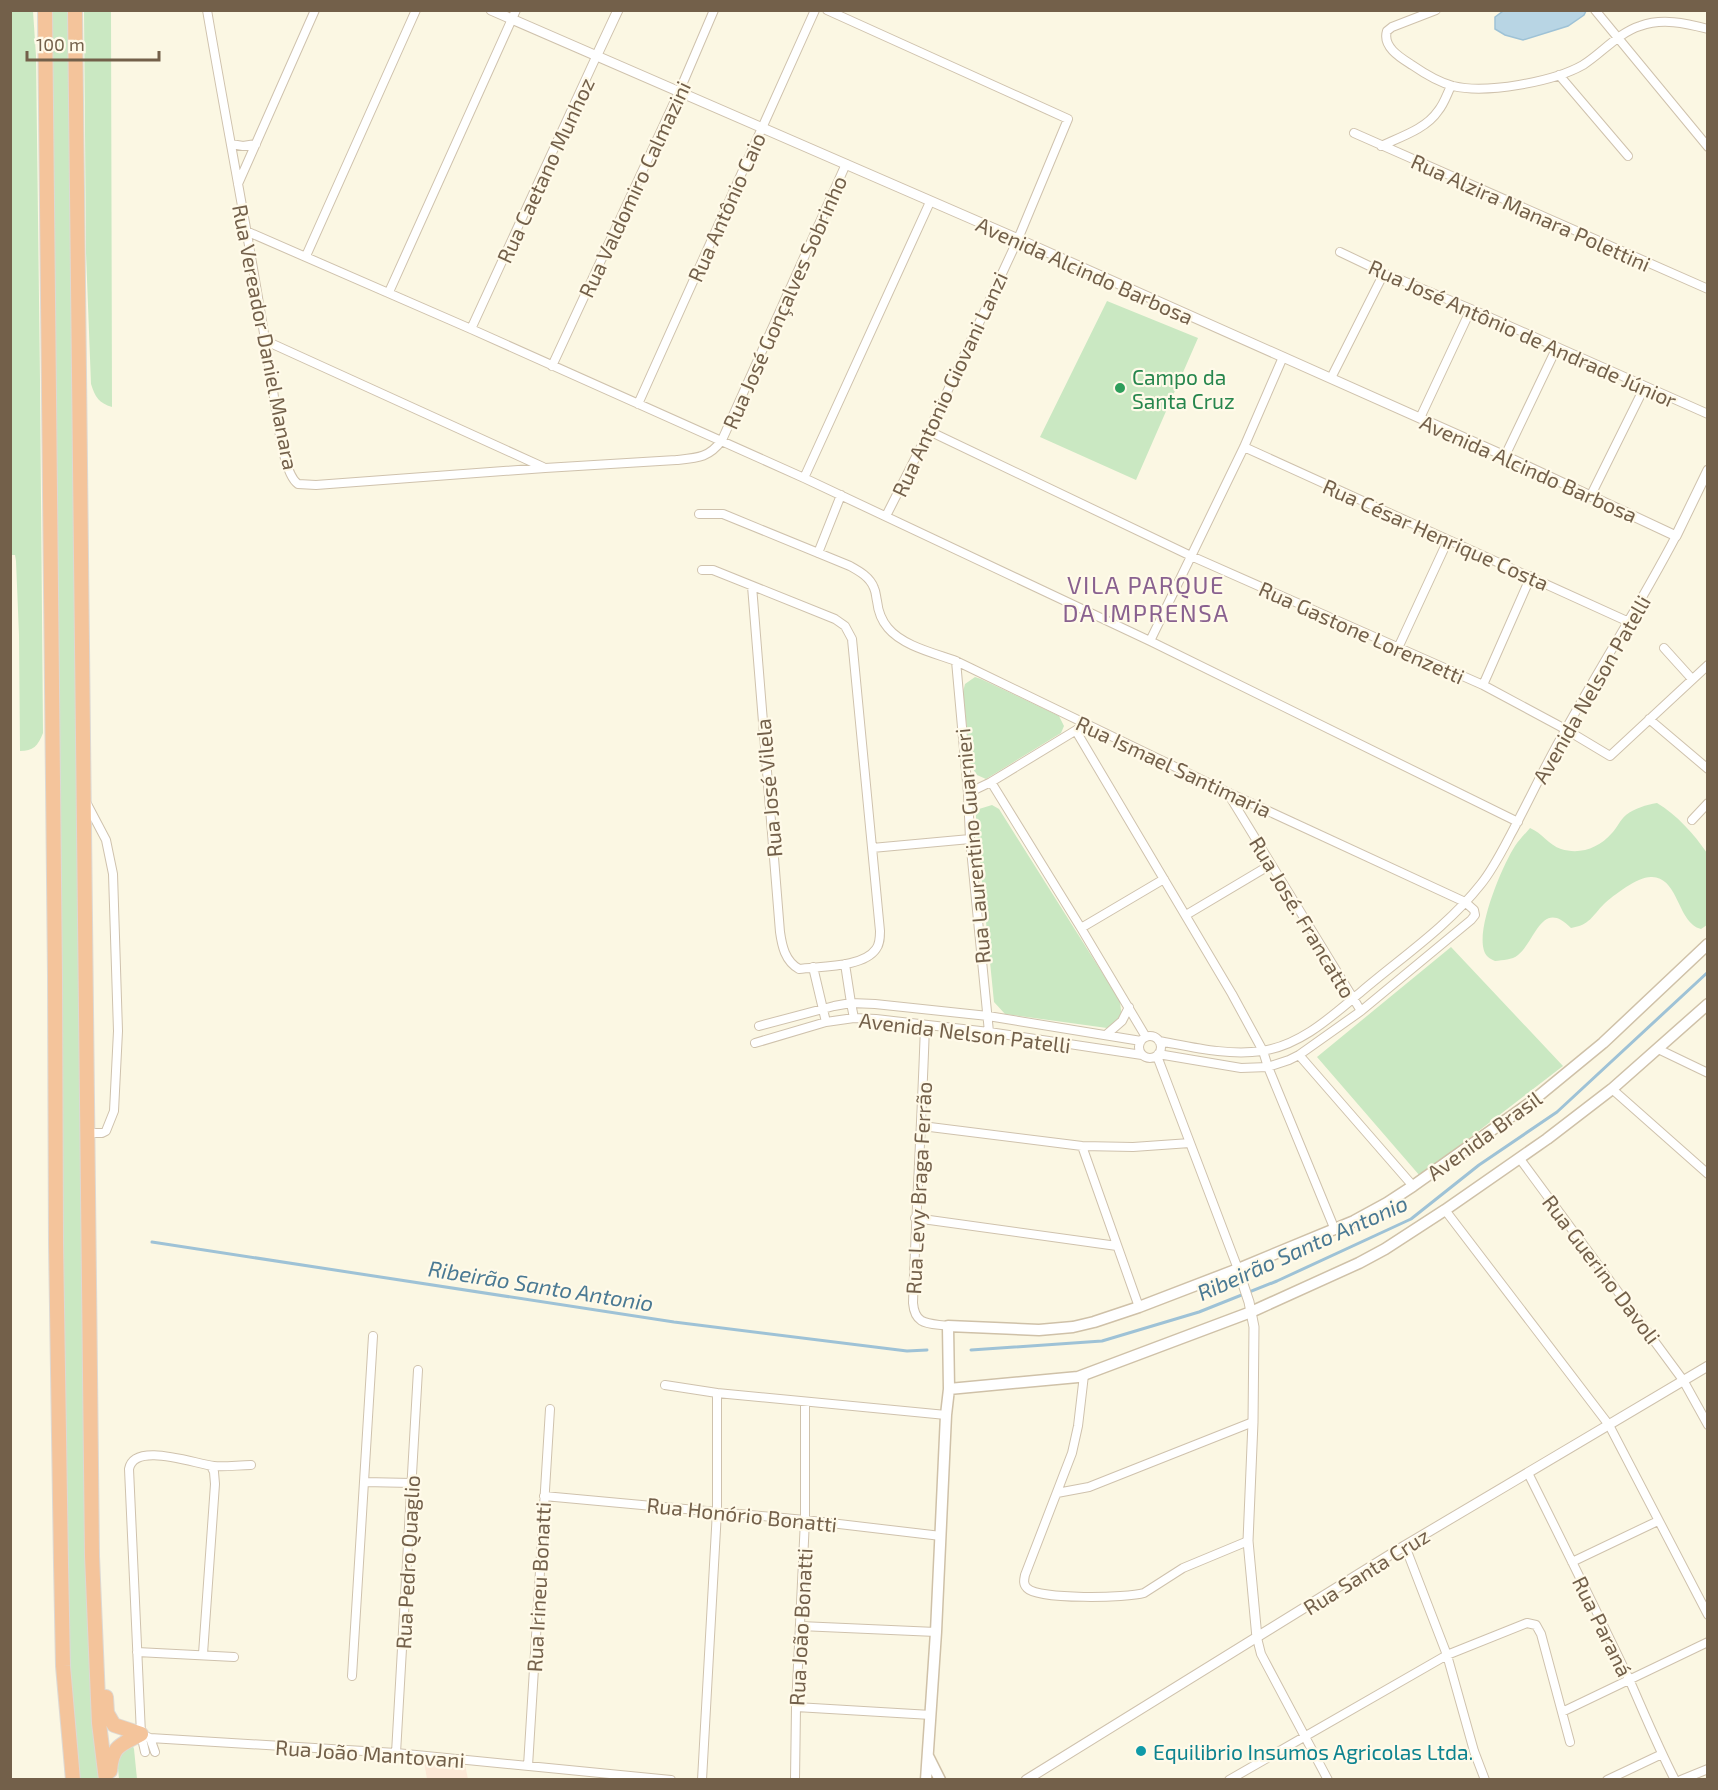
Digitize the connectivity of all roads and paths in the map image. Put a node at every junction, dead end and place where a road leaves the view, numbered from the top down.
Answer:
1 (45, 10) edge
2 (75, 10) edge
3 (207, 10) edge
4 (213, 10) edge
5 (315, 10) edge
6 (416, 10) edge
7 (491, 10) edge
8 (618, 10) edge
9 (714, 10) edge
10 (815, 10) edge
11 (827, 10) edge
12 (1436, 10) edge
13 (1595, 10) edge
14 (514, 15) edge
15 (208, 21) junction
16 (1707, 29) edge
17 (1618, 38) junction
18 (596, 57) junction
19 (1559, 75) junction
20 (1451, 86) junction
21 (680, 92) junction
22 (762, 129) junction
23 (1354, 133) dead end
24 (231, 144) junction
25 (256, 144) junction
26 (1381, 146) junction
27 (1707, 147) edge
28 (1628, 156) dead end
29 (846, 164) junction
30 (238, 184) junction
31 (930, 202) junction
32 (246, 231) junction
33 (1018, 239) junction
34 (1340, 252) dead end
35 (306, 256) junction
36 (1384, 273) junction
37 (1707, 289) edge
38 (389, 292) junction
39 (1471, 309) junction
40 (471, 329) junction
41 (266, 341) junction
42 (1557, 347) junction
43 (1283, 357) junction
44 (552, 366) junction
45 (1331, 378) junction
46 (1645, 386) junction
47 (638, 404) junction
48 (1707, 414) edge
49 (1420, 418) junction
50 (929, 431) junction
51 (722, 440) junction
52 (1244, 447) junction
53 (1505, 456) junction
54 (545, 468) junction
55 (1707, 471) edge
56 (804, 478) junction
57 (841, 495) junction
58 (1591, 495) junction
59 (699, 514) dead end
60 (886, 516) junction
61 (1676, 536) junction
62 (1448, 540) junction
63 (818, 553) junction
64 (1191, 556) junction
65 (702, 570) dead end
66 (1531, 576) junction
67 (752, 586) junction
68 (1629, 622) junction
69 (1150, 641) junction
70 (1398, 648) junction
71 (1664, 648) dead end
72 (956, 661) junction
73 (1707, 665) edge
74 (1692, 679) junction
75 (1483, 685) junction
76 (1649, 719) junction
77 (1086, 724) junction
78 (1565, 729) junction
79 (1076, 731) junction
80 (1707, 769) edge
81 (991, 782) junction
82 (1227, 792) junction
83 (968, 793) junction
84 (84, 798) junction
85 (1707, 803) edge
86 (1692, 820) dead end
87 (1518, 822) junction
88 (970, 839) junction
89 (872, 848) junction
90 (1270, 865) junction
91 (1164, 879) junction
92 (1465, 902) junction
93 (1186, 915) junction
94 (1081, 928) junction
95 (1707, 944) edge
96 (846, 964) junction
97 (813, 967) junction
98 (1353, 999) junction
99 (850, 1003) junction
100 (1707, 1004) edge
101 (1129, 1007) junction
102 (822, 1009) junction
103 (1361, 1011) junction
104 (988, 1016) junction
105 (854, 1018) junction
106 (826, 1022) junction
107 (925, 1025) junction
108 (759, 1026) dead end
109 (989, 1032) junction
110 (1107, 1034) junction
111 (1143, 1039) junction
112 (1159, 1041) junction
113 (755, 1043) dead end
114 (1658, 1049) junction
115 (1263, 1051) junction
116 (1142, 1055) junction
117 (1158, 1055) junction
118 (1299, 1055) junction
119 (1268, 1066) junction
120 (1707, 1072) edge
121 (1612, 1089) junction
122 (922, 1126) junction
123 (87, 1133) junction
124 (1190, 1143) junction
125 (1082, 1146) junction
126 (1520, 1159) junction
127 (1707, 1174) edge
128 (1413, 1186) junction
129 (1445, 1210) junction
130 (915, 1218) junction
131 (1335, 1230) junction
132 (1117, 1246) junction
133 (1239, 1271) junction
134 (1139, 1307) junction
135 (1250, 1307) junction
136 (948, 1326) junction
137 (373, 1336) dead end
138 (1707, 1366) edge
139 (418, 1370) dead end
140 (1084, 1375) junction
141 (1683, 1380) junction
142 (666, 1385) dead end
143 (949, 1389) junction
144 (717, 1393) junction
145 (805, 1402) junction
146 (550, 1409) dead end
147 (946, 1415) junction
148 (1253, 1422) junction
149 (1609, 1425) junction
150 (1707, 1425) edge
151 (251, 1465) dead end
152 (212, 1466) junction
153 (1528, 1473) junction
154 (364, 1482) junction
155 (412, 1484) junction
156 (1057, 1493) junction
157 (544, 1496) junction
158 (717, 1511) junction
159 (805, 1520) junction
160 (1658, 1521) junction
161 (941, 1536) junction
162 (1248, 1541) junction
163 (1405, 1546) junction
164 (1572, 1562) junction
165 (1707, 1615) edge
166 (800, 1626) junction
167 (936, 1632) junction
168 (1257, 1638) junction
169 (1707, 1642) edge
170 (95, 1649) junction
171 (137, 1652) junction
172 (203, 1654) junction
173 (1447, 1655) junction
174 (234, 1657) dead end
175 (352, 1676) dead end
176 (1629, 1681) junction
177 (796, 1707) junction
178 (1562, 1712) junction
179 (931, 1715) junction
180 (1305, 1735) junction
181 (146, 1736) junction
182 (1570, 1742) dead end
183 (145, 1752) dead end
184 (155, 1752) dead end
185 (396, 1754) junction
186 (1662, 1754) junction
187 (928, 1755) junction
188 (528, 1766) junction
189 (1707, 1769) edge
190 (73, 1779) edge
191 (107, 1779) edge
192 (671, 1779) edge
193 (702, 1779) edge
194 (795, 1779) edge
195 (926, 1779) edge
196 (940, 1779) edge
197 (1026, 1779) edge
198 (1230, 1779) edge
199 (1328, 1779) edge
200 (1485, 1779) edge
201 (1607, 1779) edge
202 (1675, 1779) edge
203 (1681, 1779) edge

1 - 190 highway
2 - 84 highway
3 - 15 street, Rua Vereador Daniel Manara
4 - 15 street
5 - 25 street
6 - 35 street
7 - 14 street, Avenida Alcindo Barbosa
8 - 18 street, Rua Caetano Munhoz
9 - 21 street, Rua Valdomiro Calmazini
10 - 22 street, Rua Antônio Caio
11 - 33 street, Rua Antonio Giovani Lanzi
12 - 20 street
13 - 17 street
14 - 18 street, Avenida Alcindo Barbosa
14 - 38 street
15 - 24 street, Rua Vereador Daniel Manara
16 - 17 street
17 - 19 street
17 - 27 street
18 - 21 street, Avenida Alcindo Barbosa
18 - 40 street, Rua Caetano Munhoz
19 - 20 street
19 - 28 street
20 - 26 street
21 - 22 street, Avenida Alcindo Barbosa
21 - 44 street, Rua Valdomiro Calmazini
22 - 29 street, Avenida Alcindo Barbosa
22 - 47 street, Rua Antônio Caio
23 - 26 street, Rua Alzira Manara Polettini
24 - 25 street
24 - 30 street, Rua Vereador Daniel Manara
25 - 30 street
26 - 37 street, Rua Alzira Manara Polettini
29 - 31 street, Avenida Alcindo Barbosa
29 - 51 street, Rua José Gonçalves Sobrinho
30 - 32 street, Rua Vereador Daniel Manara
31 - 33 street, Avenida Alcindo Barbosa
31 - 56 street
32 - 35 street
32 - 41 street, Rua Vereador Daniel Manara
33 - 43 street, Avenida Alcindo Barbosa
33 - 50 street, Rua Antonio Giovani Lanzi
34 - 36 street, Rua José Antônio de Andrade Júnior
35 - 38 street
36 - 39 street, Rua José Antônio de Andrade Júnior
36 - 45 street
38 - 40 street
39 - 42 street, Rua José Antônio de Andrade Júnior
39 - 49 street
40 - 44 street
41 - 54 street
41 - 54 street, Rua Vereador Daniel Manara
42 - 46 street, Rua José Antônio de Andrade Júnior
42 - 53 street
43 - 45 street, Avenida Alcindo Barbosa
43 - 52 street
44 - 47 street
45 - 49 street, Avenida Alcindo Barbosa
46 - 48 street, Rua José Antônio de Andrade Júnior
46 - 58 street
47 - 51 street
49 - 53 street, Avenida Alcindo Barbosa
50 - 60 street, Rua Antonio Giovani Lanzi
50 - 64 street, Rua Gastone Lorenzetti
51 - 54 street, Rua Vereador Daniel Manara
51 - 56 street
52 - 62 street, Rua César Henrique Costa
52 - 64 street
53 - 58 street, Avenida Alcindo Barbosa
55 - 61 street, Avenida Nelson Patelli
56 - 57 street
57 - 60 street
57 - 63 street
58 - 61 street, Avenida Alcindo Barbosa
59 - 63 street
60 - 69 street
61 - 68 street, Avenida Nelson Patelli
62 - 66 street, Rua César Henrique Costa
62 - 70 street
63 - 72 street, Rua Ismael Santimaria
64 - 69 street
64 - 70 street, Rua Gastone Lorenzetti
65 - 67 street
66 - 68 street, Rua César Henrique Costa
66 - 75 street
67 - 89 street
67 - 97 street, Rua José Vilela
68 - 78 street, Avenida Nelson Patelli
69 - 87 street
70 - 75 street, Rua Gastone Lorenzetti
71 - 74 street
72 - 77 street, Rua Ismael Santimaria
72 - 83 street, Rua Laurentino Guarnieri
73 - 74 street
74 - 76 street
75 - 78 street, Rua Gastone Lorenzetti
76 - 78 street, Rua Gastone Lorenzetti
76 - 80 street
77 - 79 street
77 - 82 street, Rua Ismael Santimaria
78 - 87 street, Avenida Nelson Patelli
79 - 81 street
79 - 91 street
81 - 83 street
81 - 94 street
82 - 90 street, Rua José. Francatto
82 - 92 street, Rua Ismael Santimaria
83 - 88 street, Rua Laurentino Guarnieri
84 - 123 highway
84 - 123 street
85 - 86 street
87 - 92 street, Avenida Nelson Patelli
88 - 89 street
88 - 104 street, Rua Laurentino Guarnieri
89 - 96 street
90 - 93 street
90 - 98 street, Rua José. Francatto
91 - 93 street
91 - 94 street
92 - 98 street, Avenida Nelson Patelli
92 - 103 street
93 - 115 street
94 - 101 street
95 - 128 main road, Avenida Brasil
96 - 97 street
96 - 99 street
97 - 102 street
98 - 103 street, Rua José. Francatto
98 - 115 street, Avenida Nelson Patelli
99 - 102 street, Avenida Nelson Patelli
99 - 104 street, Avenida Nelson Patelli
99 - 105 street
100 - 114 main road, Avenida Brasil
101 - 110 street
101 - 111 street
102 - 106 street
102 - 108 street, Avenida Nelson Patelli
103 - 118 street
104 - 109 street, Rua Laurentino Guarnieri
104 - 110 street, Avenida Nelson Patelli
105 - 106 street, Avenida Nelson Patelli
105 - 107 street, Avenida Nelson Patelli
106 - 113 street, Avenida Nelson Patelli
107 - 109 street, Avenida Nelson Patelli
107 - 122 street, Rua Levy Braga Ferrão
109 - 116 street, Avenida Nelson Patelli
110 - 111 street, Avenida Nelson Patelli
111 - 112 street
111 - 116 street
112 - 115 street, Avenida Nelson Patelli
112 - 117 street
114 - 120 street
114 - 121 main road, Avenida Brasil
115 - 119 street
116 - 117 street
117 - 119 street
117 - 124 street
118 - 119 street
118 - 128 street
119 - 131 street
121 - 126 main road, Avenida Brasil
121 - 127 street
122 - 125 street
122 - 130 street, Rua Levy Braga Ferrão
123 - 170 highway
124 - 125 street
124 - 133 street
125 - 132 street
126 - 129 main road, Avenida Brasil
126 - 141 street, Rua Guerino Davoli
128 - 131 main road, Avenida Brasil
129 - 135 main road, Avenida Brasil
129 - 149 street
130 - 132 street
130 - 136 street, Rua Levy Braga Ferrão
131 - 133 main road, Avenida Brasil
132 - 134 street
133 - 134 main road, Avenida Brasil
133 - 135 street
134 - 136 main road, Avenida Brasil
135 - 140 main road, Avenida Brasil
135 - 148 street
136 - 143 main road
137 - 154 street
138 - 141 street, Rua Santa Cruz
139 - 155 street, Rua Pedro Quaglio
140 - 143 main road, Avenida Brasil
140 - 156 street
141 - 149 street, Rua Santa Cruz
141 - 150 street, Rua Guerino Davoli
142 - 144 street
143 - 147 main road
144 - 145 street
144 - 158 street
145 - 147 street
145 - 159 street, Rua João Bonatti
146 - 157 street, Rua Irineu Bonatti
147 - 161 main road
148 - 156 street
148 - 162 street
149 - 153 street, Rua Santa Cruz
149 - 160 street
151 - 152 street
152 - 171 street
152 - 172 street
153 - 163 street, Rua Santa Cruz
153 - 164 street, Rua Paraná
154 - 155 street
154 - 175 street
155 - 185 street, Rua Pedro Quaglio
156 - 162 street
157 - 158 street, Rua Honório Bonatti
157 - 188 street, Rua Irineu Bonatti
158 - 159 street, Rua Honório Bonatti
158 - 193 street
159 - 161 street, Rua Honório Bonatti
159 - 166 street, Rua João Bonatti
160 - 164 street
160 - 165 street
161 - 167 main road
162 - 168 street
163 - 168 street, Rua Santa Cruz
163 - 173 street
164 - 176 street, Rua Paraná
166 - 167 street
166 - 177 street, Rua João Bonatti
167 - 179 main road
168 - 180 street
168 - 197 street, Rua Santa Cruz
169 - 176 street
170 - 181 highway
170 - 191 highway
171 - 172 street
171 - 181 street
172 - 174 street
173 - 178 street
173 - 180 street
173 - 200 street
176 - 178 street
176 - 186 street, Rua Paraná
177 - 179 street
177 - 194 street, Rua João Bonatti
178 - 182 street
179 - 187 main road
180 - 198 street
180 - 199 street
181 - 183 street
181 - 184 street
181 - 185 street, Rua João Mantovani
181 - 191 highway
185 - 188 street, Rua João Mantovani
186 - 201 street
186 - 202 street, Rua Paraná
187 - 195 main road
187 - 196 main road
188 - 192 street, Rua João Mantovani
189 - 203 street

